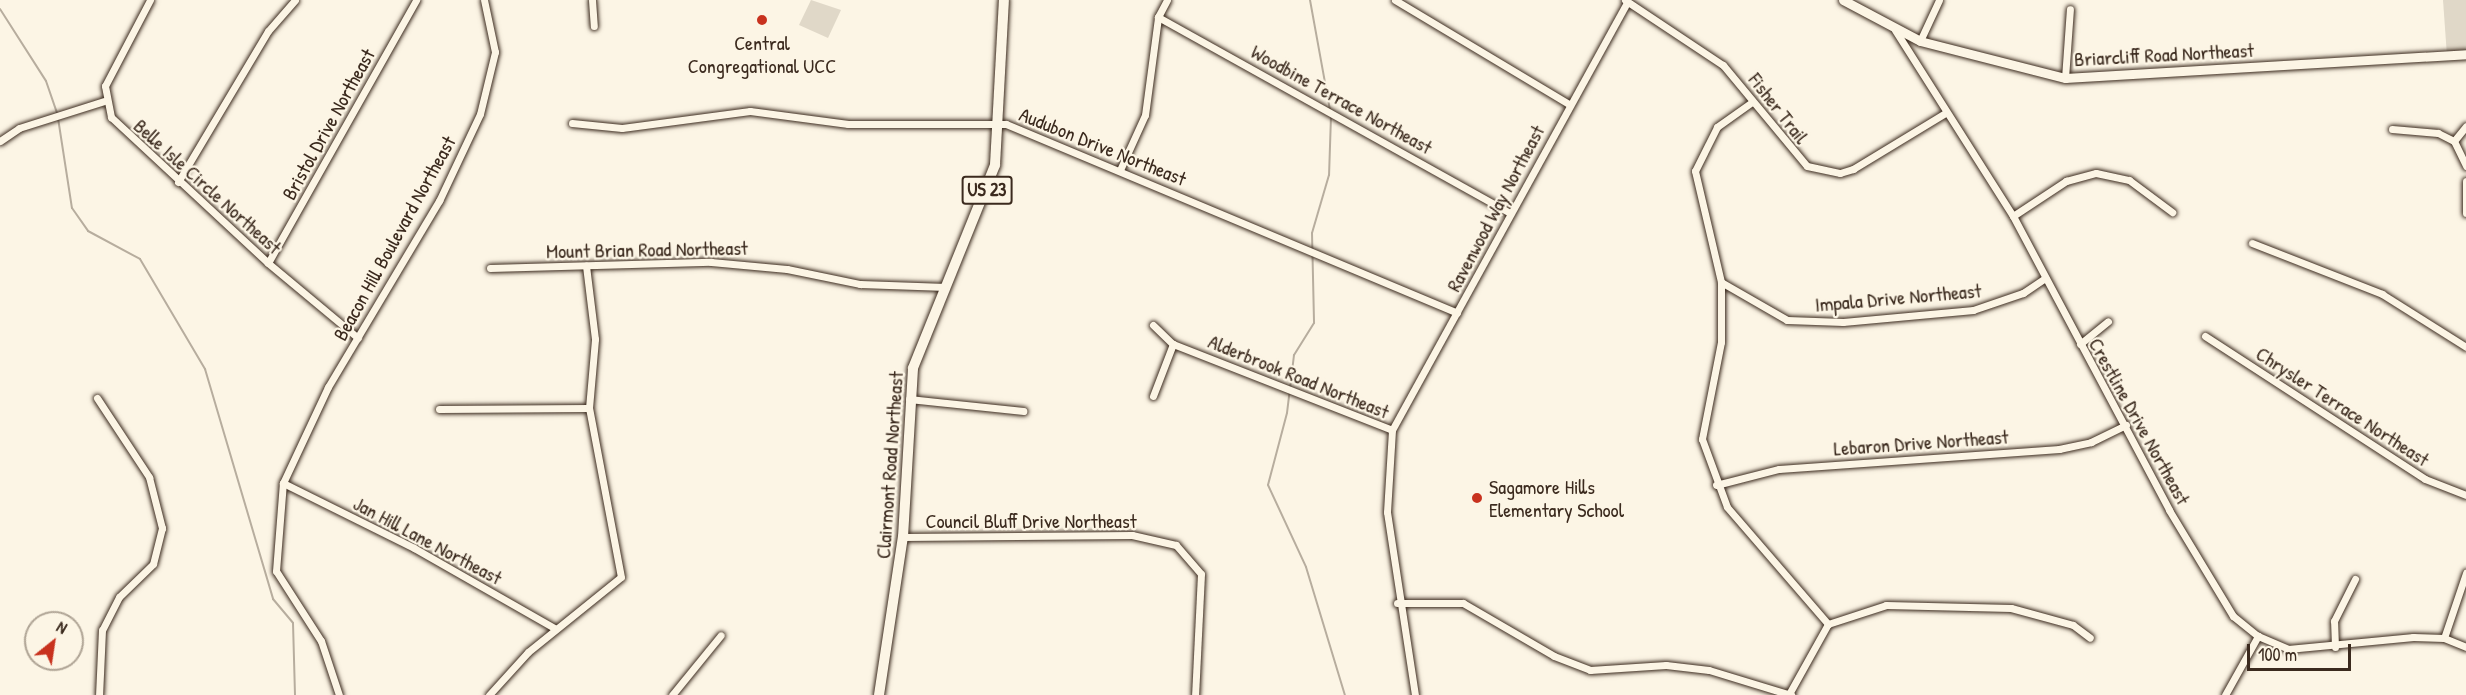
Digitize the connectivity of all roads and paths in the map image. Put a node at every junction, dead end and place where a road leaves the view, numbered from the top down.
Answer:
1 (150, 0) edge
2 (295, 0) edge
3 (416, 0) edge
4 (484, 0) edge
5 (592, 0) edge
6 (1004, 0) edge
7 (1167, 0) edge
8 (1395, 0) edge
9 (1842, 0) edge
10 (1939, 0) edge
11 (1626, 1) edge
12 (2070, 9) dead end
13 (1158, 16) junction
14 (594, 26) dead end
15 (1895, 30) junction
16 (1920, 41) junction
17 (2466, 54) edge
18 (2065, 78) junction
19 (104, 101) junction
20 (1752, 102) junction
21 (1569, 104) junction
22 (1945, 113) junction
23 (572, 123) dead end
24 (1000, 124) junction
25 (2466, 126) edge
26 (2392, 129) dead end
27 (0, 141) edge
28 (2454, 141) junction
29 (2466, 166) edge
30 (1120, 170) junction
31 (2466, 181) edge
32 (178, 182) junction
33 (1509, 212) junction
34 (2172, 212) dead end
35 (2466, 213) edge
36 (2013, 216) junction
37 (2252, 243) dead end
38 (268, 263) junction
39 (586, 266) junction
40 (490, 268) dead end
41 (2045, 278) junction
42 (1721, 282) junction
43 (946, 287) junction
44 (1457, 313) junction
45 (2108, 321) dead end
46 (1153, 325) dead end
47 (2205, 336) dead end
48 (358, 338) junction
49 (1173, 344) junction
50 (2080, 344) junction
51 (2466, 347) edge
52 (1153, 396) dead end
53 (97, 398) dead end
54 (909, 399) junction
55 (589, 408) junction
56 (439, 409) dead end
57 (1023, 411) dead end
58 (2126, 425) junction
59 (1392, 430) junction
60 (283, 483) junction
61 (1716, 485) junction
62 (2466, 495) edge
63 (903, 537) junction
64 (2466, 573) edge
65 (2355, 579) dead end
66 (1397, 603) junction
67 (1828, 624) junction
68 (556, 629) junction
69 (721, 635) dead end
70 (2258, 636) junction
71 (2090, 638) dead end
72 (2444, 638) junction
73 (2335, 647) junction
74 (2466, 647) edge
75 (1790, 694) edge
76 (99, 695) edge
77 (339, 695) edge
78 (489, 695) edge
79 (672, 695) edge
80 (879, 695) edge
81 (1196, 695) edge
82 (1414, 695) edge
83 (2225, 695) edge

1 - 19 street
2 - 32 street
3 - 38 street, Bristol Drive Northeast
4 - 48 street, Beacon Hill Boulevard Northeast
5 - 14 street
6 - 24 main road, Clairmont Road Northeast / US 23
7 - 13 street
8 - 21 street
9 - 15 main road, Briarcliff Road Northeast
10 - 16 street
11 - 20 street, Fisher Trail
11 - 21 street, Ravenwood Way Northeast
12 - 18 street
13 - 30 street
13 - 33 street, Woodbine Terrace Northeast
15 - 16 main road, Briarcliff Road Northeast
15 - 22 street, Crestline Drive Northeast
16 - 18 main road, Briarcliff Road Northeast
17 - 18 main road, Briarcliff Road Northeast
19 - 27 street
19 - 32 street, Belle Isle Circle Northeast
20 - 22 street, Fisher Trail
20 - 42 street
21 - 33 street, Ravenwood Way Northeast
22 - 36 street, Crestline Drive Northeast
23 - 24 street, Audubon Drive Northeast
24 - 30 street, Audubon Drive Northeast
24 - 43 main road, Clairmont Road Northeast / US 23
25 - 28 street
26 - 28 street
28 - 29 street
30 - 44 street, Audubon Drive Northeast
31 - 35 street
32 - 38 street, Belle Isle Circle Northeast
33 - 44 street, Ravenwood Way Northeast
34 - 36 street
36 - 41 street, Crestline Drive Northeast
37 - 51 street
38 - 48 street, Belle Isle Circle Northeast
39 - 40 street, Mount Brian Road Northeast
39 - 43 street, Mount Brian Road Northeast
39 - 55 street
41 - 42 street, Impala Drive Northeast
41 - 50 street, Crestline Drive Northeast
42 - 61 street
43 - 54 main road, Clairmont Road Northeast / US 23
44 - 59 street, Ravenwood Way Northeast
45 - 50 street
46 - 49 street, Alderbrook Road Northeast
47 - 62 street, Chrysler Terrace Northeast
48 - 60 street, Beacon Hill Boulevard Northeast
49 - 52 street
49 - 59 street, Alderbrook Road Northeast
50 - 58 street, Crestline Drive Northeast
53 - 76 street
54 - 57 street
54 - 63 main road, Clairmont Road Northeast / US 23
55 - 56 street
55 - 68 street
58 - 61 street, Lebaron Drive Northeast
58 - 70 street, Crestline Drive Northeast
59 - 66 street, Alderbrook Road Northeast
60 - 68 street, Jan Hill Lane Northeast
60 - 77 street
61 - 67 street
63 - 80 main road, Clairmont Road Northeast / US 23
63 - 81 street, Council Bluff Drive Northeast
64 - 72 street
65 - 73 street
66 - 75 street
66 - 82 street, Alderbrook Road Northeast
67 - 71 street
67 - 75 street
68 - 78 street
69 - 79 street
70 - 73 street, Crestline Drive Northeast
70 - 83 street
72 - 73 street, Crestline Drive Northeast
72 - 74 street, Crestline Drive Northeast

